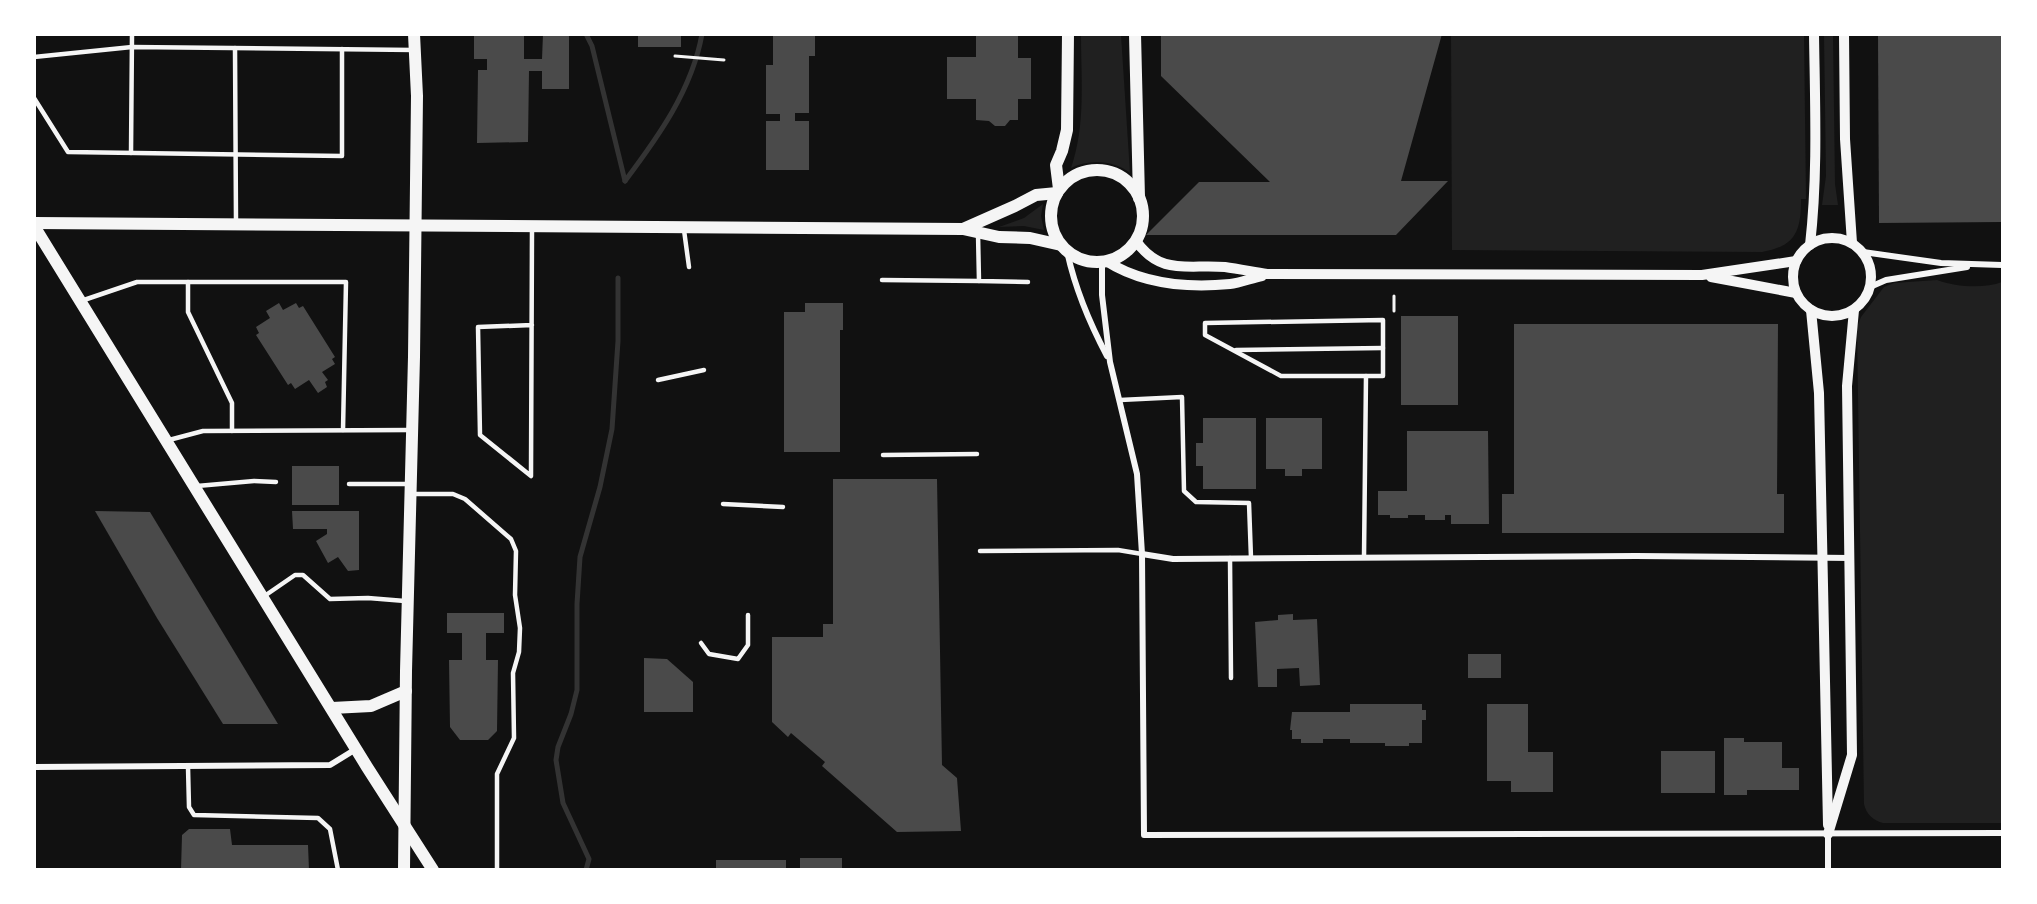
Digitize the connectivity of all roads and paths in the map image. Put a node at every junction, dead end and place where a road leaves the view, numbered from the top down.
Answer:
1 (132, 34) edge
2 (414, 34) edge
3 (1068, 34) edge
4 (1135, 34) edge
5 (1815, 34) edge
6 (1844, 34) edge
7 (132, 47) junction
8 (235, 48) junction
9 (342, 49) junction
10 (414, 50) junction
11 (675, 56) dead end
12 (34, 57) edge
13 (724, 60) dead end
14 (34, 98) edge
15 (131, 153) junction
16 (236, 155) junction
17 (1058, 191) junction
18 (1139, 199) junction
19 (34, 224) edge
20 (237, 224) junction
21 (415, 225) junction
22 (532, 226) junction
23 (683, 227) junction
24 (963, 229) junction
25 (978, 232) junction
26 (1136, 241) junction
27 (1852, 243) junction
28 (1810, 245) junction
29 (1064, 248) junction
30 (1863, 252) junction
31 (1104, 261) junction
32 (1796, 261) junction
33 (1980, 265) junction
34 (2002, 265) edge
35 (689, 267) dead end
36 (1268, 274) junction
37 (1702, 275) junction
38 (882, 280) dead end
39 (979, 281) junction
40 (188, 282) junction
41 (1028, 282) dead end
42 (1870, 287) junction
43 (1796, 293) junction
44 (1394, 296) dead end
45 (81, 301) junction
46 (1854, 309) junction
47 (1811, 310) junction
48 (1394, 311) dead end
49 (532, 325) junction
50 (1383, 348) junction
51 (1233, 351) junction
52 (1110, 362) junction
53 (704, 370) dead end
54 (1366, 376) junction
55 (658, 380) dead end
56 (1120, 400) junction
57 (343, 430) junction
58 (413, 430) junction
59 (232, 431) junction
60 (166, 441) junction
61 (977, 454) dead end
62 (883, 455) dead end
63 (276, 482) dead end
64 (349, 484) dead end
65 (194, 486) junction
66 (412, 489) junction
67 (723, 504) dead end
68 (783, 507) dead end
69 (980, 551) dead end
70 (1142, 554) junction
71 (1364, 557) junction
72 (1230, 558) junction
73 (1251, 558) junction
74 (1822, 558) junction
75 (1851, 558) junction
76 (263, 597) junction
77 (408, 601) junction
78 (748, 615) dead end
79 (701, 643) dead end
80 (1231, 678) dead end
81 (406, 691) junction
82 (332, 708) junction
83 (356, 749) junction
84 (34, 767) edge
85 (188, 767) junction
86 (405, 828) junction
87 (2002, 833) edge
88 (1828, 834) junction
89 (338, 870) edge
90 (404, 870) edge
91 (433, 870) edge
92 (497, 870) edge
93 (1828, 870) edge

1 - 7 lane
2 - 10 main road
3 - 17 main road
4 - 18 main road
5 - 28 street
6 - 27 street
7 - 8 lane
7 - 12 lane
7 - 15 lane
8 - 9 lane
8 - 16 lane
9 - 10 lane
9 - 16 lane
10 - 21 main road
11 - 13 path
14 - 15 lane
15 - 16 lane
16 - 20 lane
17 - 18 main road
17 - 24 main road
17 - 29 main road
18 - 26 main road
19 - 20 main road
19 - 45 main road
20 - 21 main road
21 - 22 main road
21 - 58 main road
22 - 23 main road
22 - 49 lane
23 - 24 main road
23 - 35 lane
24 - 25 main road
25 - 29 main road
25 - 39 lane
26 - 31 main road
26 - 36 street
27 - 28 street
27 - 30 street
28 - 32 street
29 - 31 main road
29 - 52 street
30 - 33 street
30 - 42 street
31 - 36 street
31 - 52 street
32 - 37 street
32 - 43 street
33 - 34 street
33 - 42 street
36 - 37 street
37 - 43 street
38 - 39 lane
39 - 41 lane
40 - 45 lane
40 - 57 lane
40 - 59 lane
42 - 46 street
43 - 47 street
44 - 48 path
45 - 60 main road
46 - 47 street
46 - 75 street
47 - 74 street
49 - 49 lane
50 - 51 lane
50 - 51 lane
50 - 54 lane
51 - 54 lane
52 - 56 street
53 - 55 lane
54 - 71 lane
56 - 70 street
56 - 73 lane
57 - 58 lane
57 - 59 lane
58 - 66 main road
59 - 60 lane
60 - 65 main road
61 - 62 lane
63 - 65 lane
64 - 66 lane
65 - 76 main road
66 - 77 main road
66 - 92 lane
67 - 68 lane
69 - 70 lane
70 - 72 street
70 - 88 street
71 - 73 street
71 - 74 street
72 - 73 street
72 - 80 lane
74 - 75 street
74 - 88 street
75 - 88 street
76 - 77 lane
76 - 82 main road
77 - 81 main road
78 - 79 lane
81 - 82 main road
81 - 86 main road
82 - 83 main road
83 - 85 street
83 - 86 main road
84 - 85 street
85 - 89 lane
86 - 90 main road
86 - 91 main road
87 - 88 street
88 - 93 street

